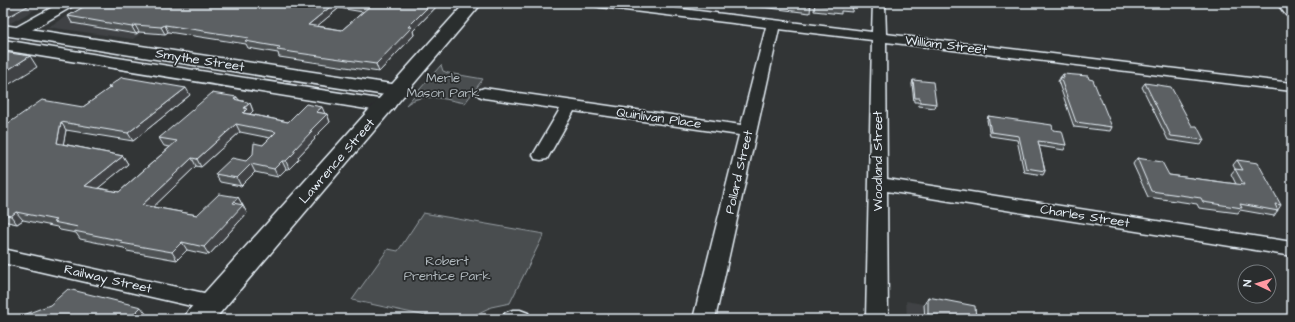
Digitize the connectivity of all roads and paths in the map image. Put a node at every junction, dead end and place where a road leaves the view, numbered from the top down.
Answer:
1 (69, 3) edge
2 (474, 3) edge
3 (600, 3) edge
4 (879, 3) edge
5 (773, 24) junction
6 (11, 31) edge
7 (879, 37) junction
8 (3, 41) edge
9 (82, 42) junction
10 (3, 45) edge
11 (63, 54) junction
12 (311, 77) junction
13 (1292, 86) edge
14 (296, 92) junction
15 (484, 93) dead end
16 (391, 99) junction
17 (570, 105) junction
18 (748, 131) junction
19 (541, 156) dead end
20 (878, 184) junction
21 (1292, 249) edge
22 (3, 256) edge
23 (206, 311) edge
24 (513, 319) edge
25 (520, 319) edge
26 (704, 319) edge
27 (877, 319) edge

1 - 6 street
2 - 16 main road, Lawrence Street
3 - 5 street, William Street
4 - 7 street, Woodland Street
5 - 7 street, William Street
5 - 18 street, Pollard Street
6 - 8 street
6 - 9 street, Smythe Street
7 - 13 street, William Street
7 - 20 street, Woodland Street
9 - 11 street
9 - 12 street, Smythe Street
10 - 11 street, Smythe Street
11 - 14 street, Smythe Street
12 - 14 street
12 - 16 street, Smythe Street
14 - 16 street, Smythe Street
15 - 17 street, Quinlivan Place
16 - 23 main road, Lawrence Street
17 - 18 street, Quinlivan Place
17 - 19 street
18 - 26 street, Pollard Street
20 - 21 street, Charles Street
20 - 27 street, Woodland Street
22 - 23 street, Railway Street
24 - 25 street

